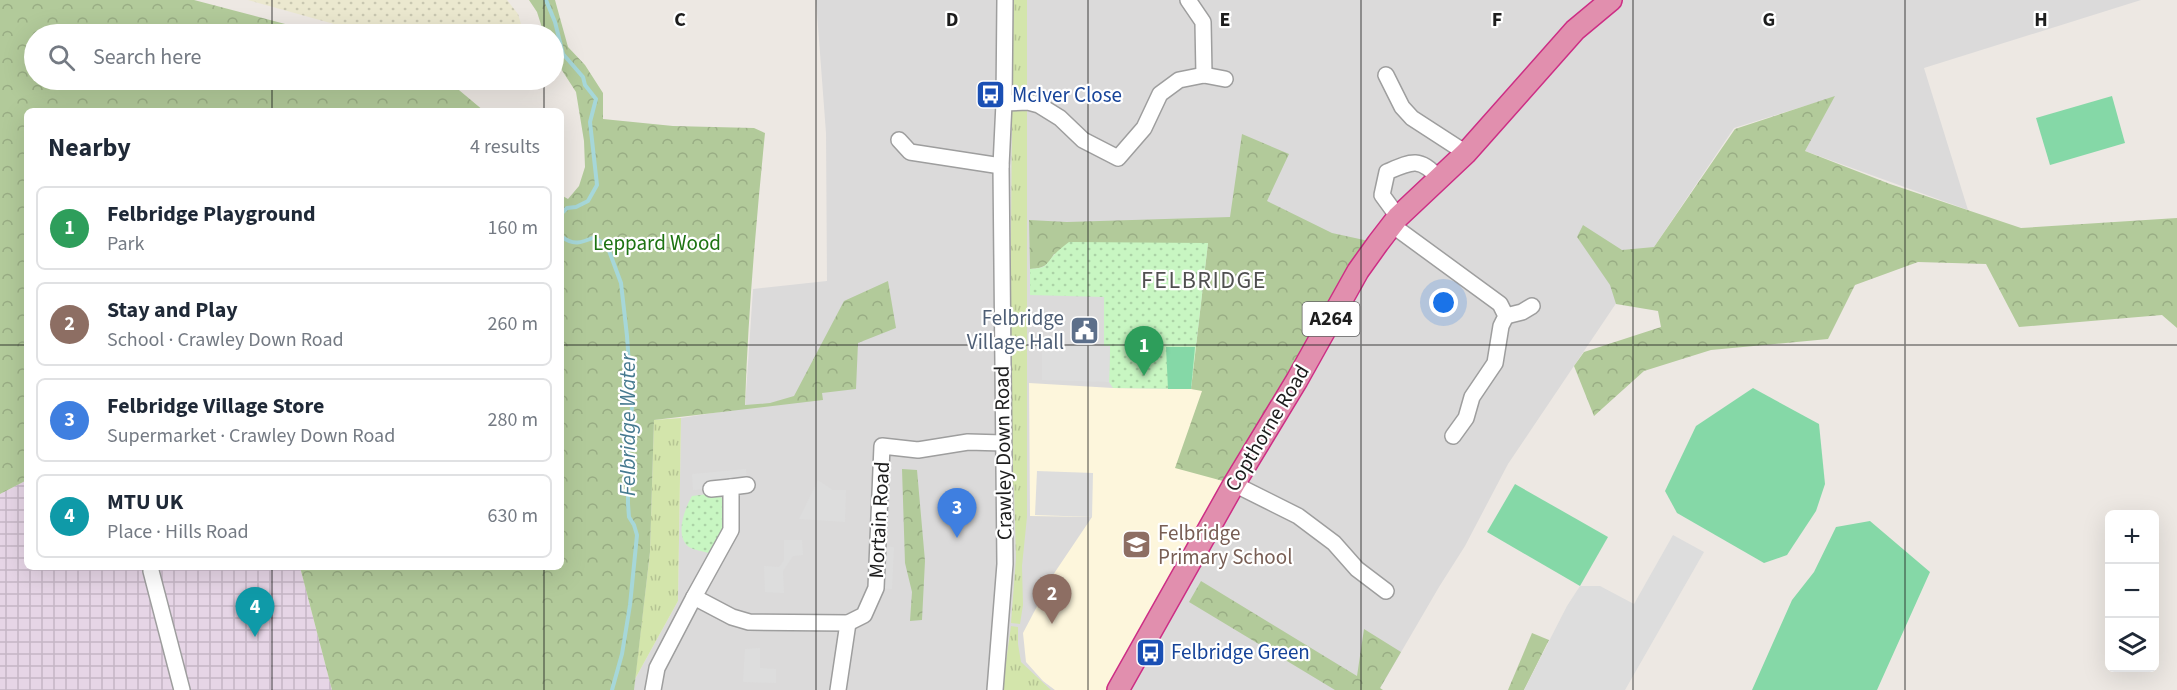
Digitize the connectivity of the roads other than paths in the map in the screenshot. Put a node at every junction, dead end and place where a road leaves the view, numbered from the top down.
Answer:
1 (1005, 0) edge
2 (1188, 0) edge
3 (1611, 0) edge
4 (1204, 75) junction
5 (1386, 75) dead end
6 (1225, 79) dead end
7 (1004, 103) junction
8 (899, 140) dead end
9 (1466, 153) junction
10 (1001, 166) junction
11 (1438, 178) junction
12 (1395, 221) junction
13 (1532, 306) dead end
14 (1506, 316) junction
15 (1453, 436) dead end
16 (1003, 443) junction
17 (1234, 484) junction
18 (747, 485) dead end
19 (731, 487) junction
20 (711, 489) dead end
21 (151, 571) dead end
22 (1386, 591) dead end
23 (694, 597) junction
24 (848, 623) junction
25 (182, 690) edge
26 (653, 690) edge
27 (838, 690) edge
28 (995, 690) edge
29 (1118, 690) edge

1 - 7 street, Crawley Down Road
2 - 4 street
3 - 9 highway, Copthorne Road / A264
4 - 6 street
4 - 7 street
5 - 9 street
7 - 10 street, Crawley Down Road
8 - 10 street
9 - 11 highway, Copthorne Road / A264
10 - 16 street, Crawley Down Road
11 - 12 highway, Copthorne Road / A264
11 - 12 street
12 - 14 street
12 - 17 highway, Copthorne Road / A264
13 - 14 street
14 - 15 street
16 - 24 street, Mortain Road
16 - 28 street, Crawley Down Road
17 - 22 street
17 - 29 highway, Copthorne Road / A264
18 - 19 street
19 - 20 street
19 - 23 street
21 - 25 street
23 - 24 street
23 - 26 street
24 - 27 street

